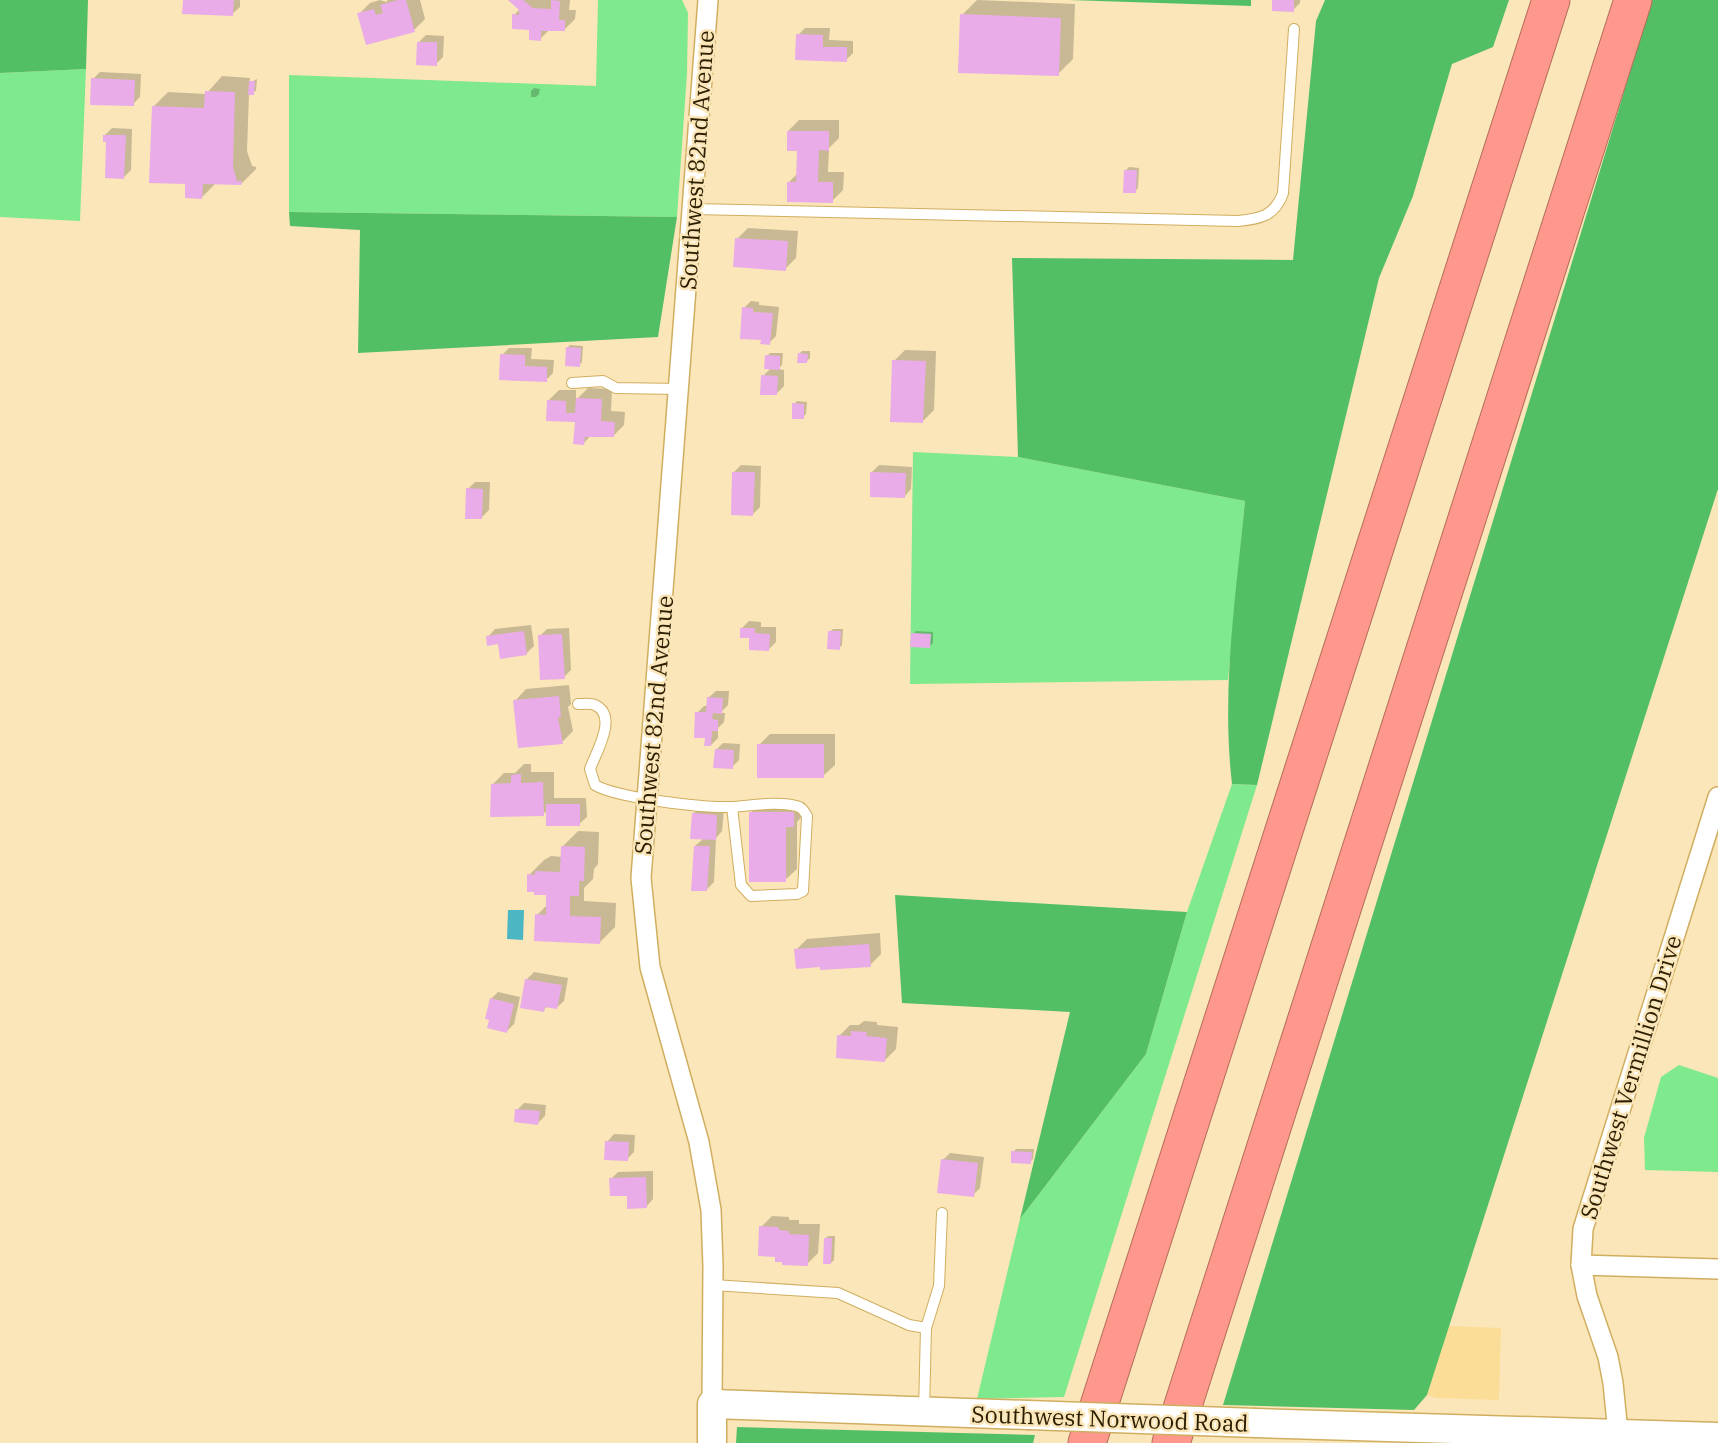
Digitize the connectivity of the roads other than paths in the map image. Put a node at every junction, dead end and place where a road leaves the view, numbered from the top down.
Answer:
1 (708, 0) edge
2 (1551, 0) edge
3 (1633, 0) edge
4 (1294, 29) dead end
5 (692, 209) junction
6 (572, 383) dead end
7 (679, 389) junction
8 (578, 704) dead end
9 (1718, 797) edge
10 (648, 799) junction
11 (732, 807) junction
12 (1713, 828) edge
13 (942, 1213) dead end
14 (1581, 1265) junction
15 (1718, 1269) edge
16 (713, 1285) junction
17 (926, 1328) junction
18 (712, 1404) junction
19 (924, 1411) junction
20 (1718, 1437) edge
21 (1619, 1438) edge
22 (712, 1443) edge
23 (1087, 1443) edge
24 (1171, 1443) edge

1 - 5 street, Southwest 82nd Avenue
2 - 23 highway
3 - 24 highway
4 - 5 lane
5 - 7 street, Southwest 82nd Avenue
6 - 7 lane
7 - 10 street, Southwest 82nd Avenue
8 - 10 lane
9 - 12 street, Southwest Vermillion Drive
10 - 11 lane
10 - 16 street, Southwest 82nd Avenue
11 - 11 lane
12 - 14 street, Southwest Vermillion Drive
13 - 17 lane
14 - 15 street
14 - 21 street, Southwest Vermillion Drive
16 - 17 lane
16 - 18 street, Southwest 82nd Avenue
17 - 19 lane
18 - 19 street, Southwest Norwood Road
18 - 22 street, Southwest 82nd Avenue
19 - 21 street, Southwest Norwood Road, bridge
20 - 21 street, Southwest Norwood Road

